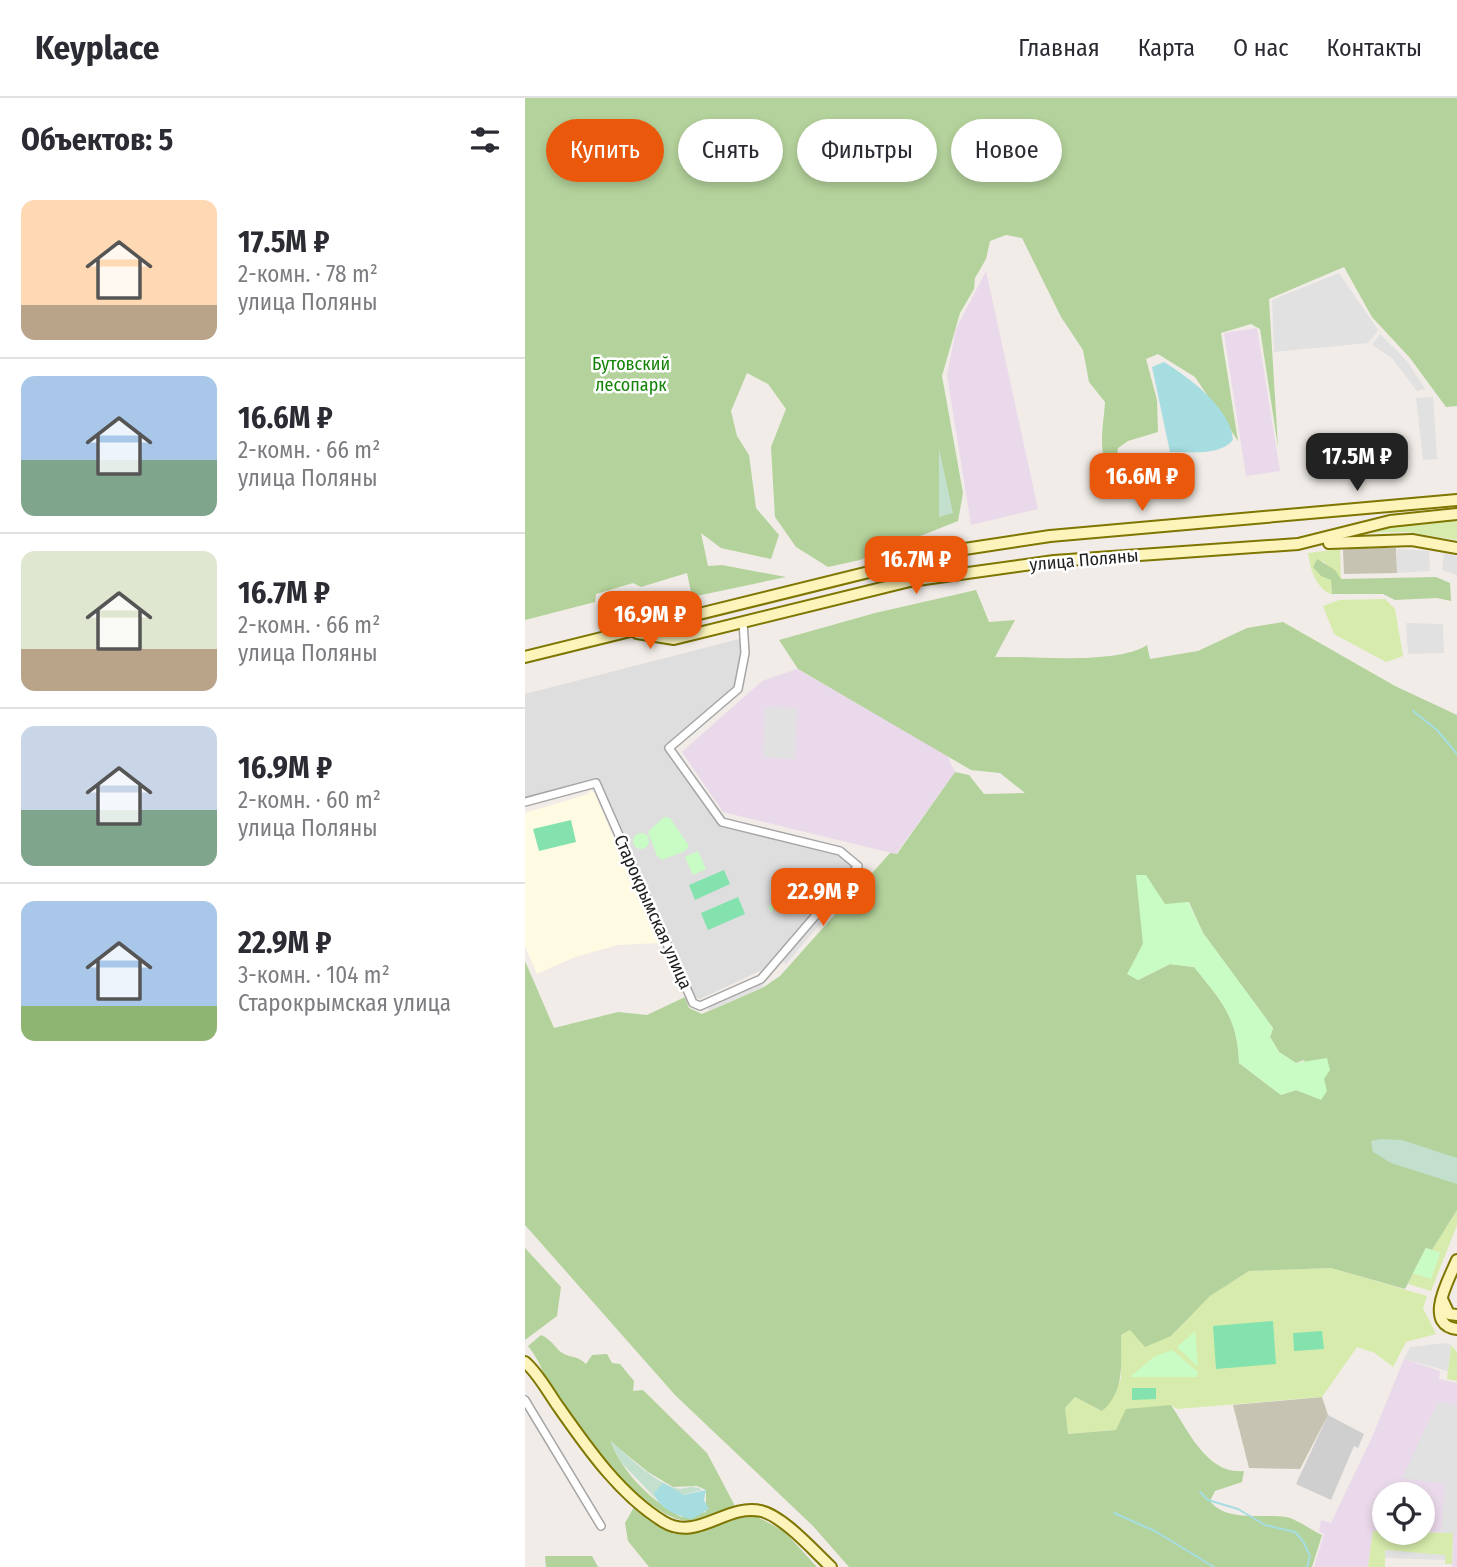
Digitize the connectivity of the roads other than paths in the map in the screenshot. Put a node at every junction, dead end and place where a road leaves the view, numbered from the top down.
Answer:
1 (1457, 499) edge
2 (1457, 514) edge
3 (1298, 544) junction
4 (1457, 548) edge
5 (744, 622) junction
6 (631, 631) junction
7 (525, 656) edge
8 (525, 802) edge
9 (1457, 1260) edge
10 (1455, 1323) edge
11 (525, 1362) edge
12 (525, 1400) edge
13 (601, 1526) dead end
14 (831, 1567) edge

1 - 6 main road, улица Поляны
2 - 3 main road, улица Поляны
3 - 4 main road
3 - 5 main road, улица Поляны
5 - 6 main road, улица Поляны
5 - 8 street, Старокрымская улица
6 - 7 main road, улица Поляны
9 - 10 main road
11 - 14 main road
12 - 13 street

